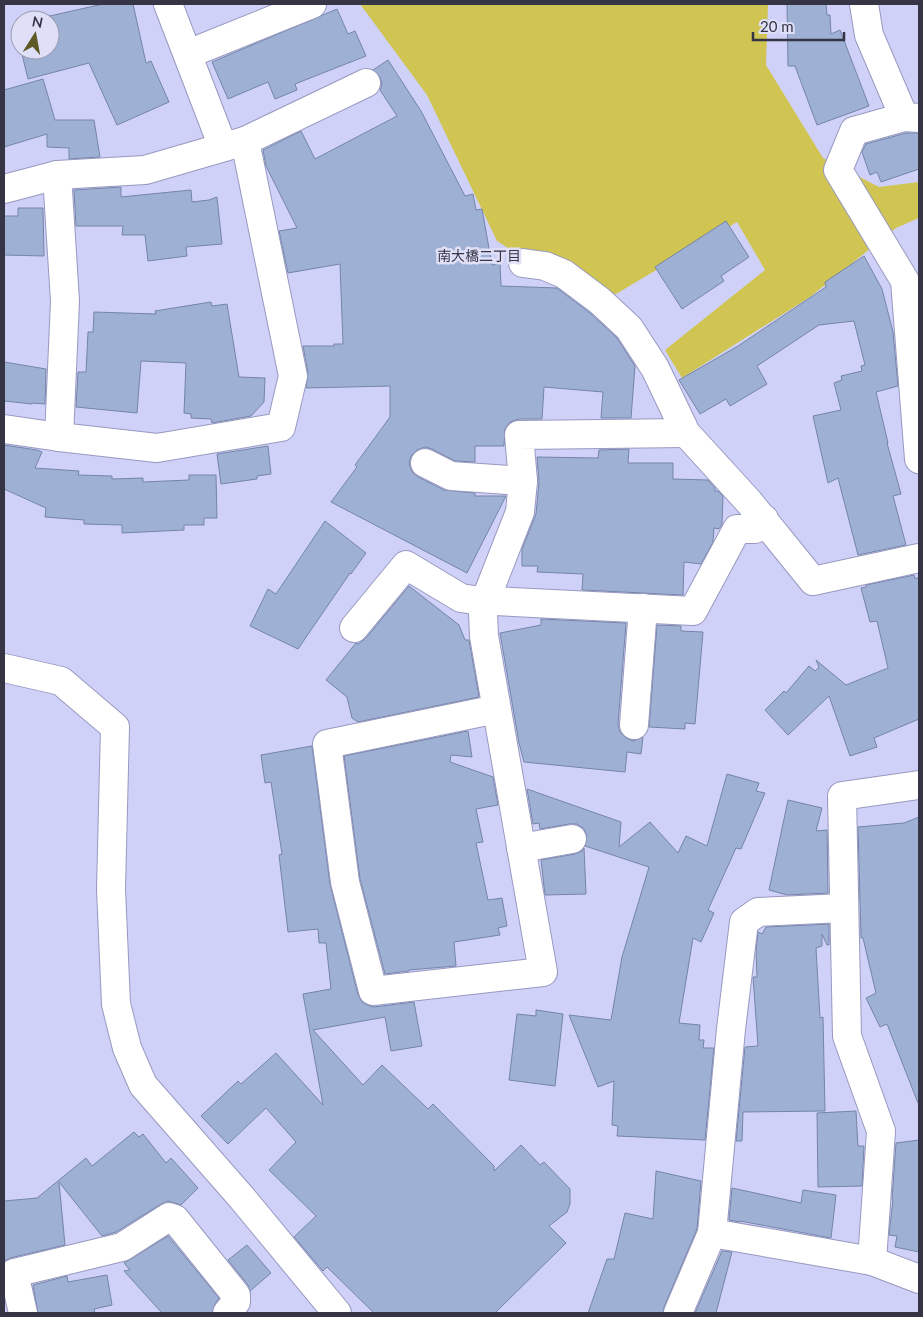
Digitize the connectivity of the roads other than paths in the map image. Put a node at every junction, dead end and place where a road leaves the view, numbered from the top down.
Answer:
1 (168, 4) edge
2 (312, 4) edge
3 (864, 4) edge
4 (188, 54) junction
5 (366, 83) dead end
6 (912, 118) edge
7 (234, 144) junction
8 (58, 175) junction
9 (4, 189) edge
10 (523, 262) dead end
11 (4, 429) edge
12 (686, 433) junction
13 (59, 437) junction
14 (919, 459) edge
15 (425, 463) dead end
16 (523, 481) junction
17 (764, 519) junction
18 (919, 558) edge
19 (485, 601) junction
20 (643, 608) junction
21 (354, 628) dead end
22 (4, 668) edge
23 (497, 709) junction
24 (634, 725) dead end
25 (919, 785) edge
26 (572, 839) dead end
27 (521, 848) junction
28 (844, 908) junction
29 (712, 1233) junction
30 (872, 1261) junction
31 (919, 1278) edge
32 (23, 1313) edge
33 (227, 1313) edge
34 (337, 1313) edge
35 (678, 1313) edge

1 - 4 street
2 - 4 street
3 - 6 street
4 - 7 street
5 - 7 street
6 - 14 street
7 - 8 street
7 - 13 street
8 - 9 street
8 - 13 street
10 - 12 street
11 - 13 street
12 - 16 street
12 - 17 street
15 - 16 street
16 - 19 street
17 - 18 street
17 - 20 street
19 - 20 street
19 - 21 street
19 - 23 street
20 - 24 street
22 - 34 street
23 - 27 street
23 - 27 street
25 - 28 street
26 - 27 street
28 - 29 street
28 - 30 street
29 - 30 street
29 - 35 street
30 - 31 street
32 - 33 street

